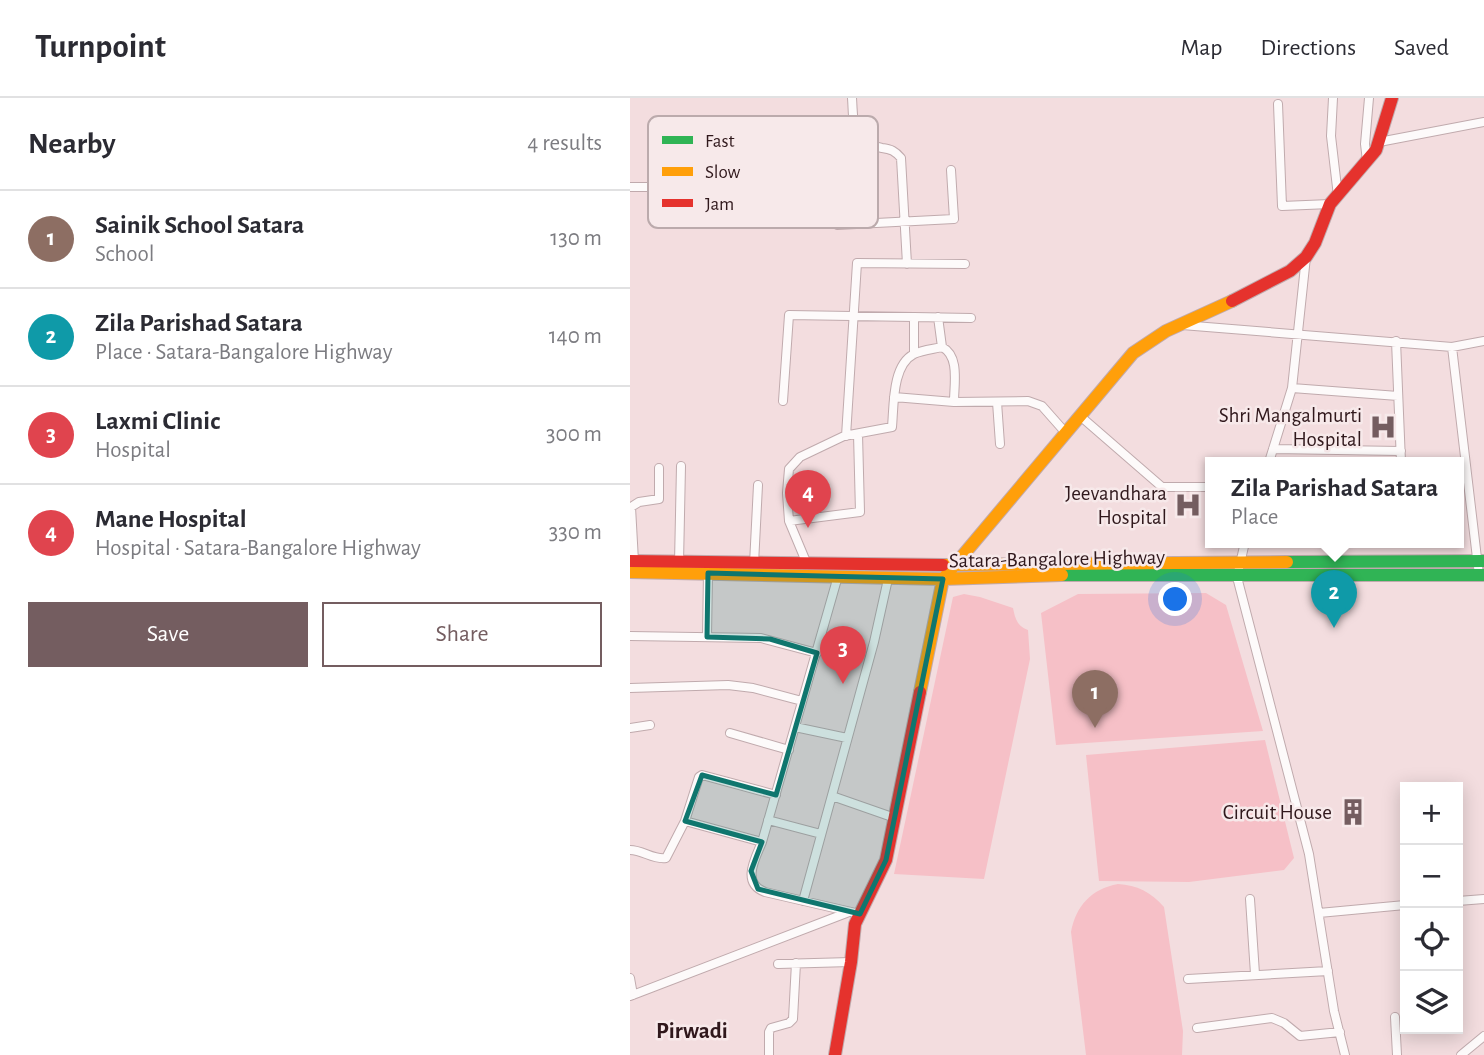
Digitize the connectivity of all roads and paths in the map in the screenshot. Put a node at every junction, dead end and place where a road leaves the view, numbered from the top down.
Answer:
1 (852, 98) edge
2 (1333, 98) edge
3 (1369, 98) edge
4 (1392, 98) edge
5 (1278, 104) dead end
6 (854, 116) edge
7 (1484, 122) edge
8 (1378, 142) junction
9 (878, 147) edge
10 (1367, 161) junction
11 (951, 170) dead end
12 (630, 187) edge
13 (648, 187) edge
14 (1334, 200) junction
15 (905, 222) junction
16 (878, 223) edge
17 (1306, 257) junction
18 (907, 264) junction
19 (965, 264) dead end
20 (853, 316) junction
21 (914, 317) junction
22 (938, 317) junction
23 (971, 318) dead end
24 (1179, 325) junction
25 (1297, 334) junction
26 (1396, 341) junction
27 (1484, 341) edge
28 (942, 347) junction
29 (1452, 347) junction
30 (914, 354) junction
31 (1292, 388) junction
32 (1398, 396) junction
33 (894, 397) junction
34 (783, 401) dead end
35 (954, 401) junction
36 (997, 402) junction
37 (1079, 415) junction
38 (1065, 432) junction
39 (858, 434) junction
40 (846, 436) junction
41 (1000, 444) dead end
42 (1273, 449) junction
43 (1401, 451) junction
44 (1271, 457) edge
45 (1401, 457) edge
46 (681, 466) dead end
47 (659, 468) dead end
48 (758, 485) dead end
49 (1205, 487) edge
50 (1464, 492) edge
51 (1469, 492) junction
52 (789, 521) junction
53 (1243, 548) edge
54 (1481, 561) edge
55 (1239, 562) junction
56 (679, 563) junction
57 (754, 564) junction
58 (807, 564) junction
59 (631, 565) edge
60 (955, 565) junction
61 (708, 573) junction
62 (1481, 575) edge
63 (838, 576) junction
64 (1237, 577) junction
65 (888, 579) junction
66 (943, 579) junction
67 (630, 636) edge
68 (707, 637) junction
69 (817, 653) junction
70 (630, 688) edge
71 (802, 701) junction
72 (650, 725) dead end
73 (630, 727) edge
74 (795, 727) junction
75 (730, 733) dead end
76 (847, 738) junction
77 (789, 750) junction
78 (776, 795) junction
79 (832, 796) junction
80 (895, 818) junction
81 (768, 820) junction
82 (685, 821) junction
83 (821, 834) junction
84 (762, 842) junction
85 (630, 850) edge
86 (1250, 899) dead end
87 (1484, 899) edge
88 (803, 901) junction
89 (1463, 901) edge
90 (1400, 905) edge
91 (854, 913) junction
92 (1319, 913) junction
93 (851, 962) junction
94 (796, 963) junction
95 (778, 964) dead end
96 (1328, 971) junction
97 (1255, 974) junction
98 (630, 978) edge
99 (1188, 979) dead end
100 (631, 996) edge
101 (1395, 1017) dead end
102 (1197, 1028) dead end
103 (1340, 1032) junction
104 (1484, 1036) edge
105 (769, 1055) edge
106 (835, 1055) edge
107 (1345, 1055) edge
108 (1397, 1055) edge
109 (1461, 1055) edge

1 - 6 street
2 - 14 street
3 - 10 street
4 - 8 main road
5 - 14 street
7 - 8 street
8 - 10 main road
9 - 15 street
10 - 14 main road
11 - 15 street
12 - 13 street
14 - 17 main road
15 - 16 street
15 - 18 street
17 - 24 main road
17 - 25 street
18 - 19 street
18 - 20 street
20 - 21 street
20 - 34 street
20 - 40 street
21 - 22 street
21 - 30 street
22 - 23 street
22 - 28 street
24 - 25 street
24 - 37 main road
25 - 26 street
25 - 31 street
26 - 29 street
26 - 32 street
27 - 29 street
28 - 30 street
28 - 35 street
29 - 51 street
30 - 33 street
31 - 32 street
31 - 42 street
32 - 43 street
33 - 35 street
33 - 39 street
35 - 36 street
36 - 38 street
36 - 41 street
37 - 38 main road
37 - 49 street
38 - 60 main road
39 - 40 street
39 - 52 street
40 - 52 street
42 - 43 street
42 - 44 street
43 - 45 street
46 - 56 street
47 - 59 street
48 - 57 street
50 - 51 street
51 - 54 street
52 - 58 street
53 - 55 street
54 - 55 main road, Satara-Bangalore Highway
54 - 62 street
55 - 60 main road, Satara-Bangalore Highway
55 - 64 street
56 - 57 main road, Satara-Bangalore Highway
56 - 59 main road, Satara-Bangalore Highway
57 - 58 main road, Satara-Bangalore Highway
58 - 60 main road, Satara-Bangalore Highway
59 - 61 main road, Satara-Bangalore Highway
60 - 66 main road
61 - 63 main road, Satara-Bangalore Highway
61 - 68 street
62 - 64 main road, Satara-Bangalore Highway
63 - 65 main road, Satara-Bangalore Highway
63 - 69 street
64 - 66 main road, Satara-Bangalore Highway
64 - 92 street
65 - 66 main road, Satara-Bangalore Highway
65 - 76 street
66 - 80 main road
67 - 68 street
68 - 69 street
69 - 71 street
70 - 71 street
71 - 74 street
72 - 73 street
74 - 76 street
74 - 77 street
75 - 77 street
76 - 79 street
77 - 78 street
78 - 81 street
78 - 82 street
79 - 80 street
79 - 83 street
80 - 91 main road
81 - 83 street
81 - 84 street
82 - 84 street
82 - 85 street
83 - 88 street
84 - 88 street
86 - 97 street
87 - 89 street
88 - 91 street
90 - 92 street
91 - 93 main road
91 - 100 street
92 - 96 street
93 - 94 street
93 - 106 main road
94 - 95 street
94 - 105 street
96 - 97 street
96 - 103 street
97 - 99 street
98 - 100 street
101 - 108 street
102 - 103 street
103 - 107 street
104 - 109 street

